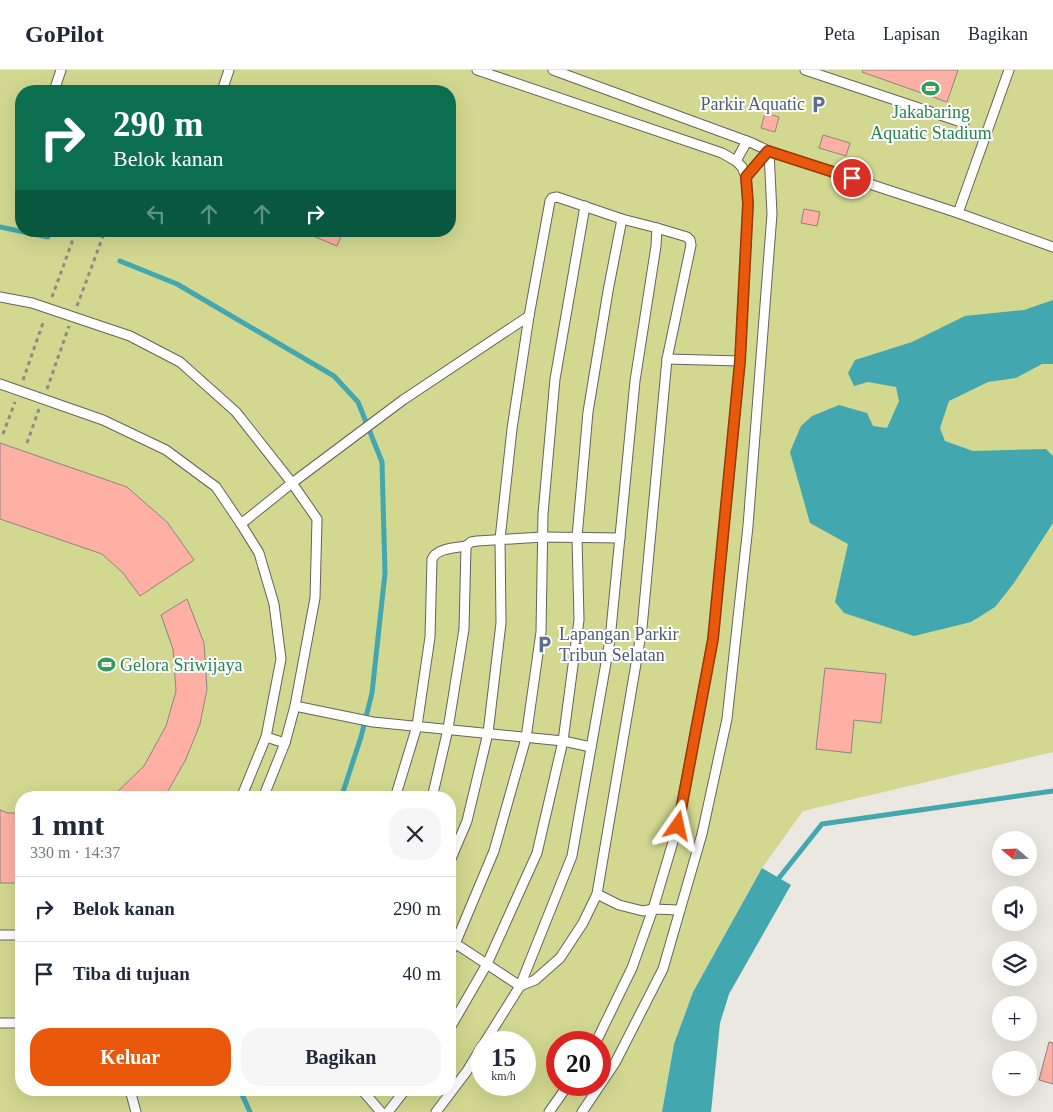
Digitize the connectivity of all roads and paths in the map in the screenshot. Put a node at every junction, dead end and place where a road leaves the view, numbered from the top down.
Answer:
1 (61, 70) edge
2 (230, 70) edge
3 (553, 70) edge
4 (805, 70) edge
5 (1009, 70) edge
6 (481, 71) edge
7 (56, 85) edge
8 (224, 85) edge
9 (964, 123) dead end
10 (747, 141) junction
11 (768, 151) junction
12 (736, 161) junction
13 (746, 177) junction
14 (585, 206) junction
15 (958, 213) junction
16 (622, 219) junction
17 (657, 228) junction
18 (74, 237) edge
19 (103, 237) edge
20 (1053, 246) edge
21 (0, 297) edge
22 (48, 308) junction
23 (529, 316) junction
24 (73, 317) junction
25 (667, 359) junction
26 (740, 361) junction
27 (0, 384) edge
28 (19, 390) junction
29 (43, 399) junction
30 (3, 434) dead end
31 (27, 443) dead end
32 (292, 483) junction
33 (241, 524) junction
34 (577, 537) junction
35 (543, 538) junction
36 (620, 538) junction
37 (500, 540) junction
38 (466, 546) junction
39 (296, 706) junction
40 (417, 726) junction
41 (448, 730) junction
42 (488, 733) junction
43 (266, 737) junction
44 (526, 738) junction
45 (563, 741) junction
46 (285, 743) junction
47 (592, 747) junction
48 (243, 791) edge
49 (266, 791) edge
50 (397, 791) edge
51 (434, 791) edge
52 (456, 847) edge
53 (596, 894) junction
54 (653, 909) junction
55 (680, 910) junction
56 (0, 935) edge
57 (15, 936) edge
58 (456, 936) edge
59 (456, 947) edge
60 (487, 964) junction
61 (520, 986) junction
62 (456, 1018) edge
63 (0, 1022) edge
64 (15, 1023) edge
65 (492, 1031) edge
66 (601, 1031) edge
67 (471, 1064) edge
68 (456, 1086) edge
69 (132, 1096) edge
70 (367, 1096) edge
71 (400, 1096) edge
72 (448, 1096) edge
73 (560, 1096) edge
74 (136, 1112) edge
75 (381, 1112) edge
76 (388, 1112) edge
77 (436, 1112) edge
78 (549, 1112) edge
79 (582, 1112) edge

1 - 7 lane
2 - 8 lane
3 - 10 lane
4 - 9 lane
5 - 15 lane
6 - 12 lane
10 - 11 lane
10 - 12 lane
11 - 13 lane
11 - 15 lane
11 - 55 lane
12 - 13 lane
13 - 26 lane
14 - 16 lane
14 - 23 lane
14 - 35 lane
15 - 20 lane
16 - 17 lane
16 - 34 lane
17 - 25 lane
17 - 36 lane
18 - 22 path
19 - 24 path
21 - 22 lane
22 - 24 lane
22 - 28 path
23 - 32 lane
23 - 37 lane
24 - 29 path
24 - 32 lane
25 - 26 lane
25 - 53 lane
26 - 54 lane
27 - 28 lane
28 - 29 lane
28 - 30 path
29 - 31 path
29 - 33 lane
32 - 33 lane
32 - 39 lane
33 - 43 lane
34 - 35 lane
34 - 36 lane
34 - 45 lane
35 - 37 lane
35 - 44 lane
36 - 47 lane
37 - 38 lane
37 - 42 lane
38 - 40 lane
38 - 41 lane
39 - 40 lane
39 - 46 lane
40 - 41 lane
40 - 50 lane
41 - 42 lane
41 - 51 lane
42 - 44 lane
42 - 52 lane
43 - 46 lane
43 - 48 lane
44 - 45 lane
44 - 58 lane
45 - 47 lane
45 - 60 lane
46 - 49 lane
47 - 61 lane
53 - 54 lane
53 - 61 lane
54 - 55 lane
54 - 66 lane
55 - 79 lane
56 - 57 lane
59 - 60 lane
60 - 61 lane
60 - 62 lane
61 - 65 lane
63 - 64 lane
67 - 68 lane
69 - 74 lane
70 - 75 lane
71 - 76 lane
72 - 77 lane
73 - 78 lane

